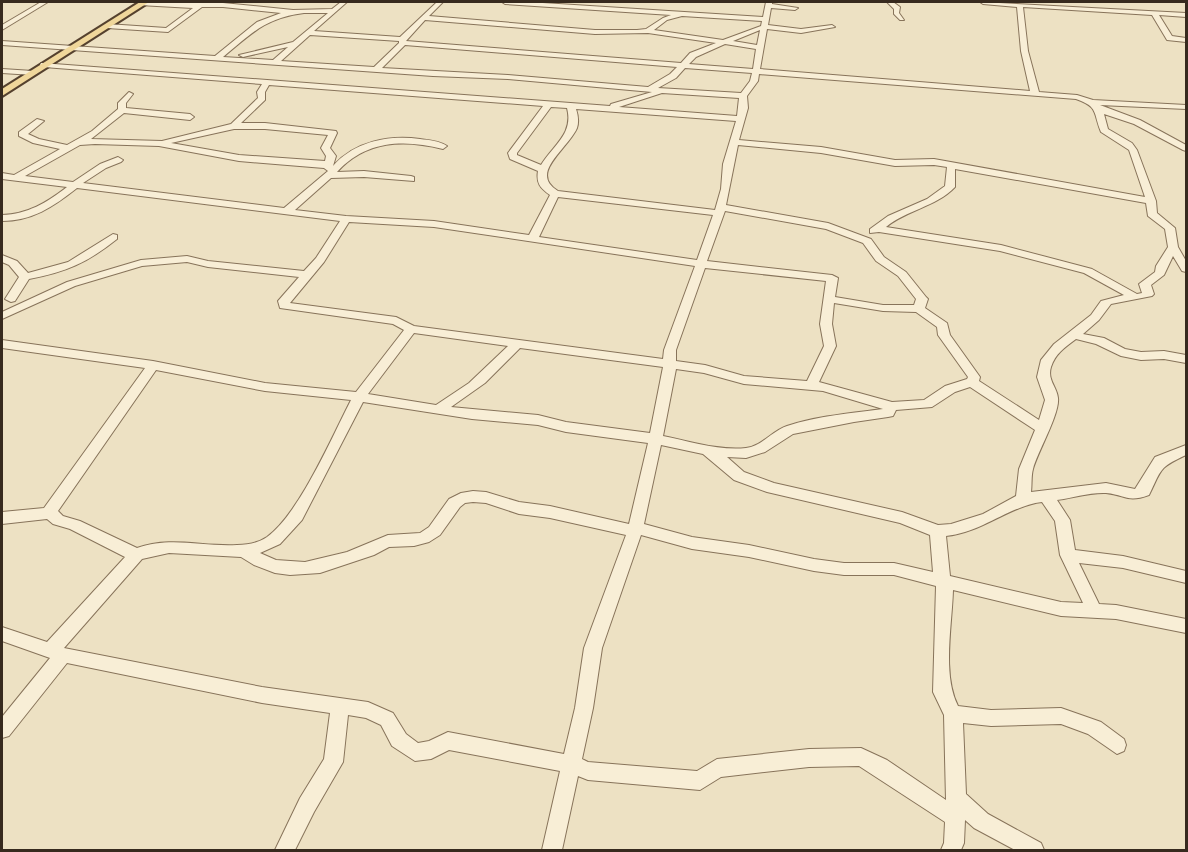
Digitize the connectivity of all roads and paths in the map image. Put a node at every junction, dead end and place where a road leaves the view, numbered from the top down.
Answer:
1 (45, 2) edge
2 (344, 2) edge
3 (440, 2) edge
4 (505, 2) edge
5 (650, 2) edge
6 (890, 2) edge
7 (982, 2) edge
8 (987, 2) edge
9 (143, 3) edge
10 (205, 3) edge
11 (543, 3) edge
12 (1030, 3) edge
13 (1017, 4) junction
14 (795, 8) dead end
15 (331, 11) junction
16 (644, 11) junction
17 (291, 12) junction
18 (767, 13) edge
19 (1154, 13) junction
20 (680, 14) junction
21 (1186, 15) edge
22 (423, 18) junction
23 (902, 19) dead end
24 (107, 26) junction
25 (832, 27) dead end
26 (2, 28) edge
27 (648, 31) junction
28 (307, 33) junction
29 (1186, 40) edge
30 (402, 41) junction
31 (720, 42) junction
32 (2, 43) edge
33 (295, 43) junction
34 (759, 47) junction
35 (73, 48) junction
36 (218, 58) junction
37 (229, 59) junction
38 (274, 62) junction
39 (44, 65) junction
40 (198, 66) dead end
41 (682, 66) junction
42 (188, 68) dead end
43 (2, 71) edge
44 (757, 72) junction
45 (33, 73) junction
46 (160, 74) junction
47 (375, 78) junction
48 (266, 82) junction
49 (651, 89) junction
50 (664, 90) junction
51 (2, 93) edge
52 (1035, 93) junction
53 (129, 94) dead end
54 (743, 96) junction
55 (549, 104) junction
56 (571, 106) junction
57 (1096, 106) junction
58 (603, 108) junction
59 (1186, 108) edge
60 (122, 110) junction
61 (190, 117) dead end
62 (741, 119) junction
63 (40, 121) dead end
64 (234, 126) junction
65 (735, 142) junction
66 (159, 143) junction
67 (72, 146) junction
68 (443, 146) dead end
69 (1186, 148) edge
70 (118, 160) dead end
71 (953, 165) junction
72 (329, 170) junction
73 (544, 170) junction
74 (2, 176) edge
75 (15, 178) junction
76 (411, 179) dead end
77 (75, 185) junction
78 (555, 194) junction
79 (1151, 201) junction
80 (720, 210) junction
81 (287, 211) junction
82 (2, 218) edge
83 (346, 219) junction
84 (877, 230) junction
85 (846, 234) junction
86 (113, 237) dead end
87 (532, 240) junction
88 (1173, 247) junction
89 (2, 258) edge
90 (702, 264) junction
91 (1186, 269) edge
92 (308, 275) junction
93 (25, 278) junction
94 (44, 294) junction
95 (1133, 296) junction
96 (6, 299) edge
97 (828, 299) junction
98 (919, 309) junction
99 (2, 316) edge
100 (411, 329) junction
101 (1073, 336) junction
102 (519, 342) junction
103 (2, 344) edge
104 (1186, 359) edge
105 (153, 365) junction
106 (669, 366) junction
107 (972, 382) junction
108 (811, 386) junction
109 (359, 397) junction
110 (892, 406) junction
111 (438, 410) junction
112 (1042, 428) junction
113 (656, 439) junction
114 (707, 450) junction
115 (1186, 450) edge
116 (1047, 497) junction
117 (1023, 499) junction
118 (49, 512) junction
119 (2, 518) edge
120 (635, 530) junction
121 (937, 531) junction
122 (243, 551) junction
123 (136, 555) junction
124 (1068, 555) junction
125 (1186, 577) edge
126 (943, 580) junction
127 (1094, 610) junction
128 (1186, 626) edge
129 (2, 634) edge
130 (57, 652) junction
131 (340, 706) junction
132 (953, 714) junction
133 (2, 730) edge
134 (1117, 745) dead end
135 (570, 764) junction
136 (956, 808) junction
137 (285, 850) edge
138 (552, 850) edge
139 (951, 850) edge
140 (1034, 850) edge

1 - 26 street
2 - 15 street
3 - 22 street
4 - 11 street
5 - 16 street
6 - 23 street
7 - 8 street
8 - 13 street
9 - 10 street
9 - 24 main road
10 - 17 street
10 - 24 street
11 - 16 street
12 - 13 street
12 - 19 street
13 - 52 street
14 - 18 street
15 - 17 street
15 - 28 street
16 - 20 street
17 - 36 street
18 - 20 street
18 - 25 street
18 - 31 street
18 - 34 street
19 - 21 street
19 - 29 street
20 - 27 street
22 - 27 street
22 - 30 street
24 - 35 main road
27 - 31 street
28 - 30 street
28 - 33 street
30 - 41 street
30 - 47 street
31 - 34 street
31 - 41 street
32 - 35 street
33 - 36 street
33 - 38 street
34 - 44 street
35 - 36 street
35 - 39 main road
36 - 37 street
37 - 38 street
37 - 40 street
38 - 47 street
39 - 45 main road
39 - 46 street
41 - 44 street
41 - 49 street
42 - 46 street
43 - 45 street
44 - 52 street
44 - 54 street
45 - 51 main road
46 - 48 street
47 - 48 street
47 - 49 street
47 - 55 street
48 - 64 street
49 - 50 street
50 - 54 street
50 - 58 street
52 - 57 street
53 - 60 street
54 - 62 street
55 - 56 street
55 - 73 street
56 - 58 street
56 - 73 street
57 - 59 street
57 - 69 street
57 - 79 street
58 - 62 street
60 - 61 street
60 - 67 street
62 - 65 street
63 - 67 street
64 - 66 street
64 - 72 street
65 - 71 street
65 - 80 street
66 - 67 street
66 - 72 street
67 - 75 street
68 - 72 street
70 - 77 street
71 - 79 street
71 - 84 street
72 - 76 street
72 - 81 street
73 - 78 street
74 - 75 street
75 - 77 street
77 - 81 street
77 - 82 street
78 - 80 street
78 - 87 street
79 - 88 street
80 - 85 street
80 - 90 street
81 - 83 street
83 - 87 street
83 - 92 street
84 - 85 street
84 - 95 street
85 - 98 street
86 - 93 street
87 - 90 street
88 - 91 street
88 - 95 street
89 - 93 street
90 - 97 street
90 - 106 street
92 - 94 street
92 - 100 street
93 - 96 street
94 - 96 street
94 - 99 street
95 - 101 street
97 - 98 street
97 - 108 street
98 - 107 street
100 - 102 street
100 - 109 street
101 - 104 street
101 - 112 street
102 - 106 street
102 - 111 street
103 - 105 street
105 - 109 street
105 - 118 street
106 - 108 street
106 - 113 street
107 - 110 street
107 - 112 street
108 - 110 street
109 - 111 street
109 - 122 street
110 - 114 street
111 - 113 street
112 - 117 street
113 - 114 street
113 - 120 street
114 - 121 street
115 - 116 street
116 - 117 street
116 - 124 street
117 - 121 street
118 - 119 street
118 - 123 street
120 - 122 street
120 - 126 street
120 - 135 street
121 - 126 street
122 - 123 street
123 - 130 street
124 - 125 street
124 - 127 street
126 - 127 street
126 - 132 street
127 - 128 street
129 - 130 street
130 - 131 street
130 - 133 street
131 - 135 street
131 - 137 street
132 - 134 street
132 - 136 street
135 - 136 street
135 - 138 street
136 - 139 street
136 - 140 street

